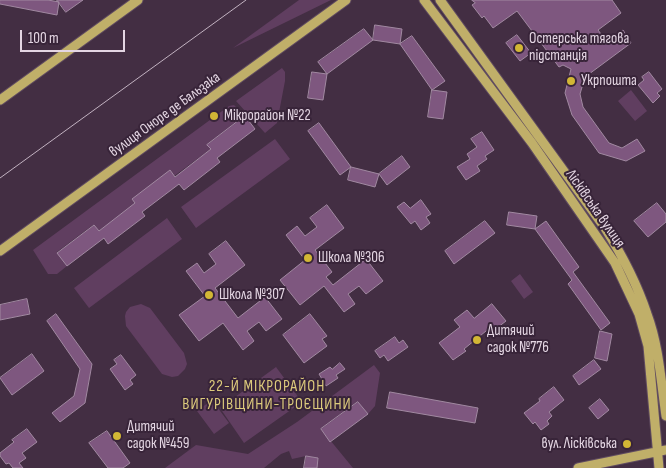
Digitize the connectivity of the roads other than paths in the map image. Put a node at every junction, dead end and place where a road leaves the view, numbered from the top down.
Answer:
1 (138, 0) edge
2 (346, 0) edge
3 (424, 0) edge
4 (440, 0) edge
5 (0, 100) edge
6 (0, 251) edge
7 (666, 416) edge
8 (662, 451) edge
9 (578, 468) edge
10 (659, 468) edge

1 - 5 street
2 - 6 street, вулиця Оноре де Бальзака
3 - 8 street, Лісківська вулиця
4 - 7 street, Лісківська вулиця
8 - 9 street
8 - 10 street, Лісківська вулиця

